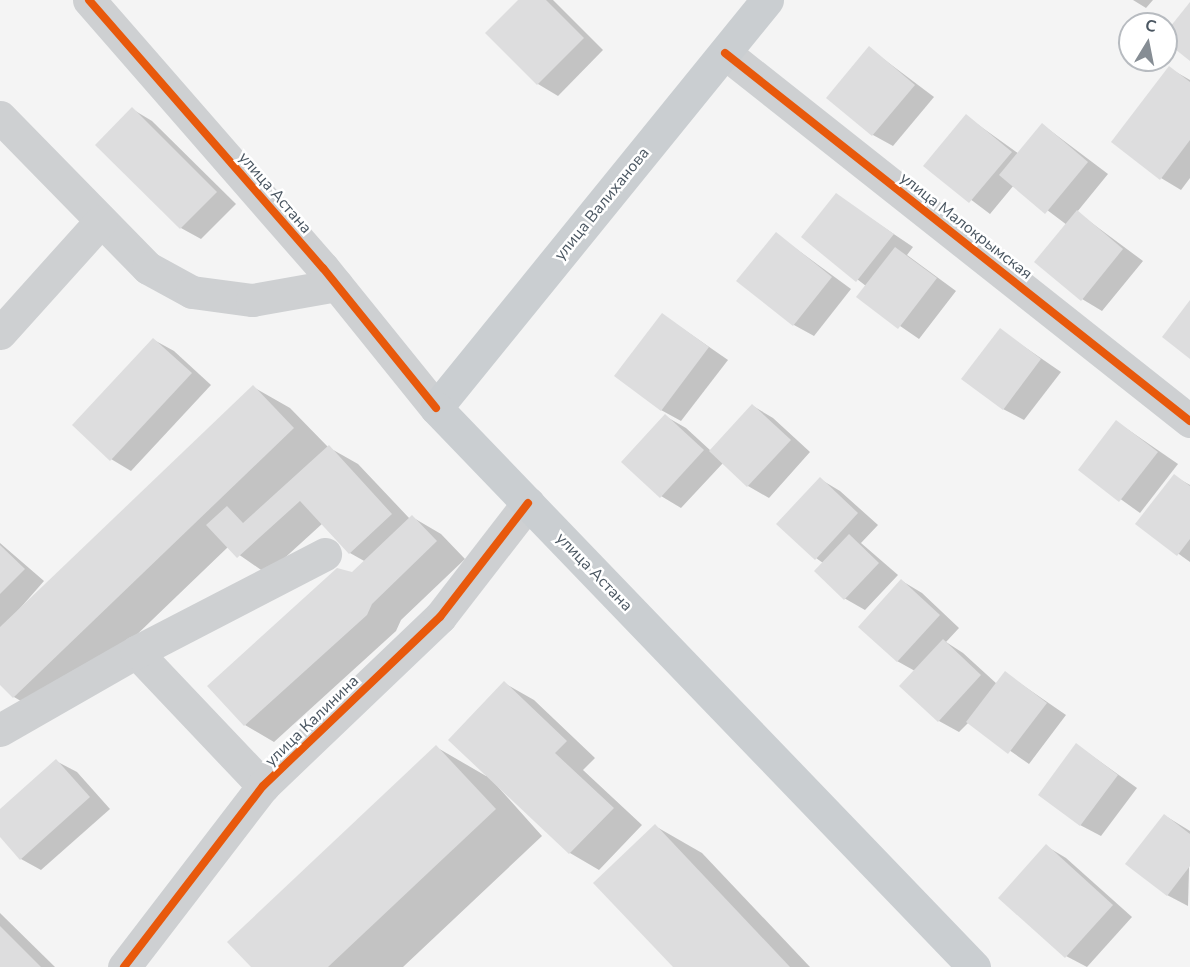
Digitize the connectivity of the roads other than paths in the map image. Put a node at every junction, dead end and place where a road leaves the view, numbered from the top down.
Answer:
1 (89, 0) edge
2 (768, 0) edge
3 (725, 52) junction
4 (0, 117) edge
5 (101, 221) junction
6 (337, 285) junction
7 (0, 333) edge
8 (436, 408) junction
9 (1190, 421) edge
10 (528, 502) junction
11 (326, 554) dead end
12 (136, 652) junction
13 (0, 730) edge
14 (263, 786) junction
15 (124, 967) edge
16 (974, 967) edge

1 - 6 street, улица Астана
2 - 3 main road, улица Валиханова
3 - 8 main road, улица Валиханова
3 - 9 street, улица Малокрымская
4 - 5 street
5 - 6 street
5 - 7 street
6 - 8 street, улица Астана
8 - 10 main road, улица Астана
10 - 14 street, улица Калинина
10 - 16 main road, улица Астана
11 - 12 street
12 - 13 street
12 - 14 street
14 - 15 street, улица Калинина

